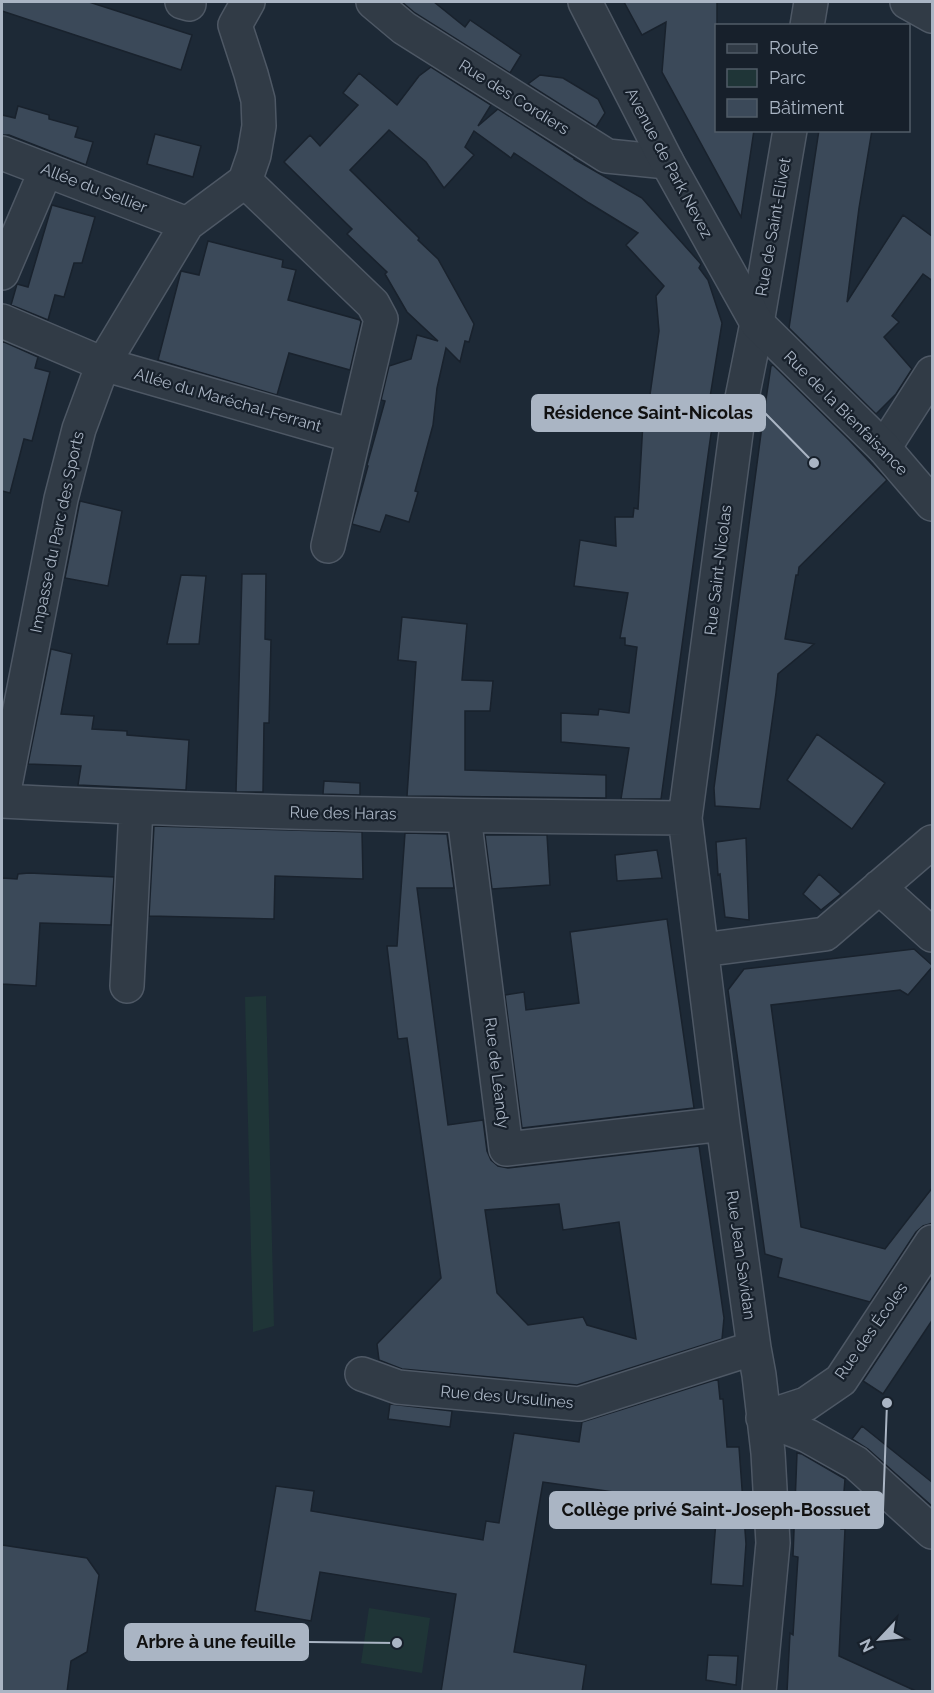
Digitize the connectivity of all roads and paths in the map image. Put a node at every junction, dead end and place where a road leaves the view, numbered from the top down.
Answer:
1 (248, 2) edge
2 (373, 2) edge
3 (585, 2) edge
4 (811, 2) edge
5 (907, 2) edge
6 (933, 16) edge
7 (807, 24) edge
8 (790, 132) edge
9 (2, 153) edge
10 (667, 162) junction
11 (46, 170) junction
12 (245, 181) junction
13 (187, 224) junction
14 (2, 273) edge
15 (2, 321) edge
16 (757, 323) junction
17 (103, 364) junction
18 (933, 374) edge
19 (353, 436) junction
20 (884, 448) junction
21 (933, 504) edge
22 (328, 546) dead end
23 (2, 801) edge
24 (136, 808) junction
25 (464, 816) junction
26 (686, 818) junction
27 (933, 842) edge
28 (879, 887) junction
29 (933, 935) edge
30 (702, 950) junction
31 (127, 986) dead end
32 (723, 1124) junction
33 (933, 1242) edge
34 (754, 1348) junction
35 (362, 1374) dead end
36 (763, 1418) junction
37 (933, 1532) edge
38 (759, 1692) edge

1 - 12 street
2 - 10 street, Rue des Cordiers
3 - 10 street, Avenue de Park Nevez
4 - 7 street
5 - 6 street
8 - 16 street, Rue de Saint-Elivet
9 - 11 street, Allée du Sellier
10 - 16 street, Avenue de Park Nevez
11 - 13 street, Allée du Sellier
11 - 14 street
12 - 13 street, Impasse du Parc des Sports
12 - 19 street
13 - 17 street, Impasse du Parc des Sports
15 - 17 street
16 - 20 street, Rue de la Bienfaisance
16 - 26 street, Rue Saint-Nicolas
17 - 19 street, Allée du Maréchal-Ferrant
17 - 23 street, Impasse du Parc des Sports
18 - 20 street
19 - 22 street
20 - 21 street, Rue de la Bienfaisance
23 - 24 street, Rue des Haras
24 - 25 street, Rue des Haras
24 - 31 street
25 - 26 street, Rue des Haras
25 - 32 street, Rue de Léandy
26 - 30 street, Rue Jean Savidan
27 - 28 street
28 - 29 street
28 - 30 street
30 - 32 street, Rue Jean Savidan
32 - 34 street, Rue Jean Savidan
33 - 36 street, Rue des Écoles
34 - 35 street, Rue des Ursulines
34 - 36 street, Rue Jean Savidan
36 - 37 street
36 - 38 street, Rue Jean Savidan

